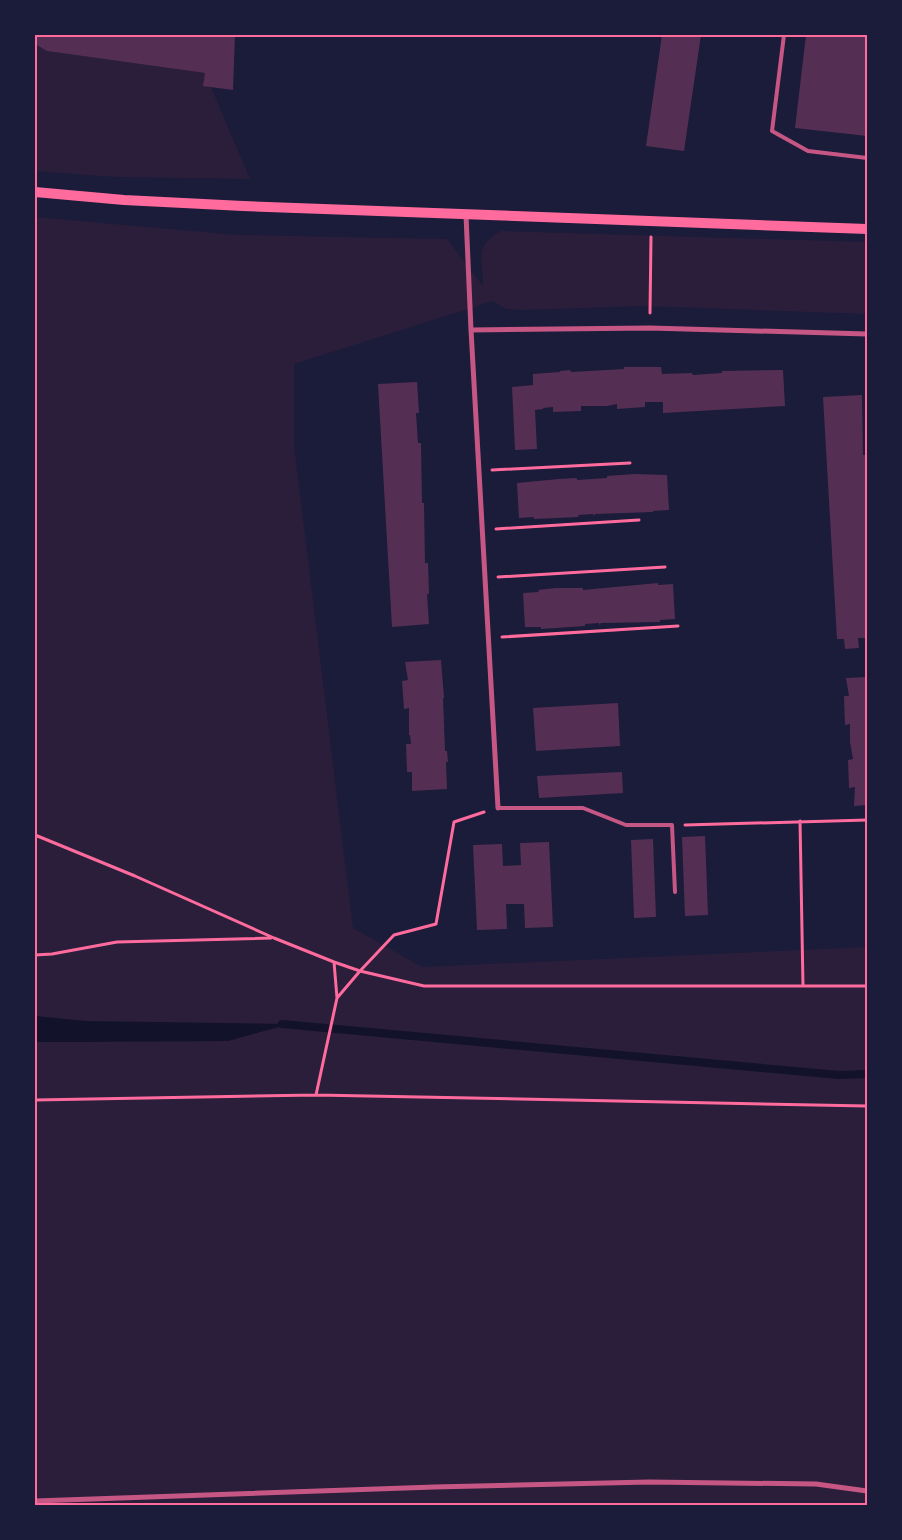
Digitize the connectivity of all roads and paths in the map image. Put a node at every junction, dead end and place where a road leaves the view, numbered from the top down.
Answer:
1 (784, 35) edge
2 (867, 158) edge
3 (35, 192) edge
4 (466, 215) junction
5 (651, 221) junction
6 (867, 229) edge
7 (650, 328) junction
8 (471, 330) junction
9 (867, 334) edge
10 (630, 463) dead end
11 (479, 471) junction
12 (639, 520) dead end
13 (482, 530) junction
14 (665, 566) dead end
15 (485, 578) junction
16 (678, 626) dead end
17 (488, 638) junction
18 (498, 808) junction
19 (867, 820) edge
20 (800, 821) junction
21 (672, 825) junction
22 (35, 835) edge
23 (675, 892) dead end
24 (274, 938) junction
25 (35, 955) edge
26 (334, 962) junction
27 (360, 971) junction
28 (802, 986) junction
29 (867, 986) edge
30 (337, 998) junction
31 (316, 1094) junction
32 (35, 1100) edge
33 (867, 1106) edge
34 (867, 1492) edge
35 (35, 1500) edge

1 - 2 lane
3 - 4 main road
4 - 5 main road
4 - 8 street
5 - 6 main road
5 - 7 path
7 - 8 street
7 - 9 street
8 - 11 street
10 - 11 path
11 - 13 street
12 - 13 path
13 - 15 street
14 - 15 path
15 - 17 street
16 - 17 path
17 - 18 street
18 - 21 lane
18 - 27 path
19 - 20 path
20 - 21 path
20 - 28 path
21 - 23 lane
22 - 24 path
24 - 25 path
24 - 26 path
26 - 27 path
26 - 30 path
27 - 28 path
27 - 30 path
28 - 29 path
30 - 31 path
31 - 32 path
31 - 33 path
34 - 35 street

